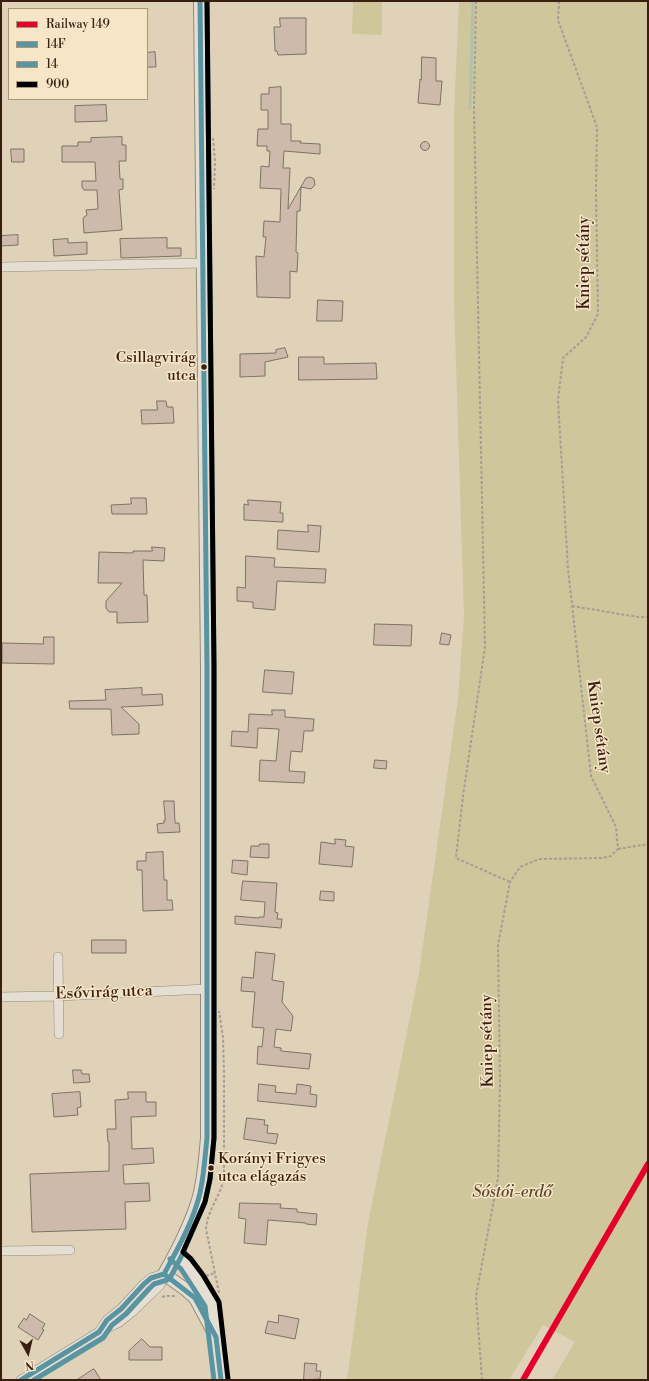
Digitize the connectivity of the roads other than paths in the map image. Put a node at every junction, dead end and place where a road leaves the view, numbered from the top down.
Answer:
1 (200, 1) edge
2 (203, 262) junction
3 (1, 267) edge
4 (58, 957) dead end
5 (207, 989) junction
6 (1, 996) edge
7 (58, 996) junction
8 (59, 1034) dead end
9 (70, 1250) dead end
10 (1, 1251) edge
11 (175, 1254) junction
12 (164, 1274) junction
13 (216, 1337) junction
14 (21, 1380) edge
15 (221, 1380) edge

1 - 2 street
2 - 3 street
2 - 5 street
4 - 7 street
5 - 7 street, Esővirág utca
5 - 11 street
6 - 7 street, Esővirág utca
7 - 8 street
9 - 10 street
11 - 12 street
11 - 13 street
12 - 13 street
12 - 14 street
13 - 15 street

